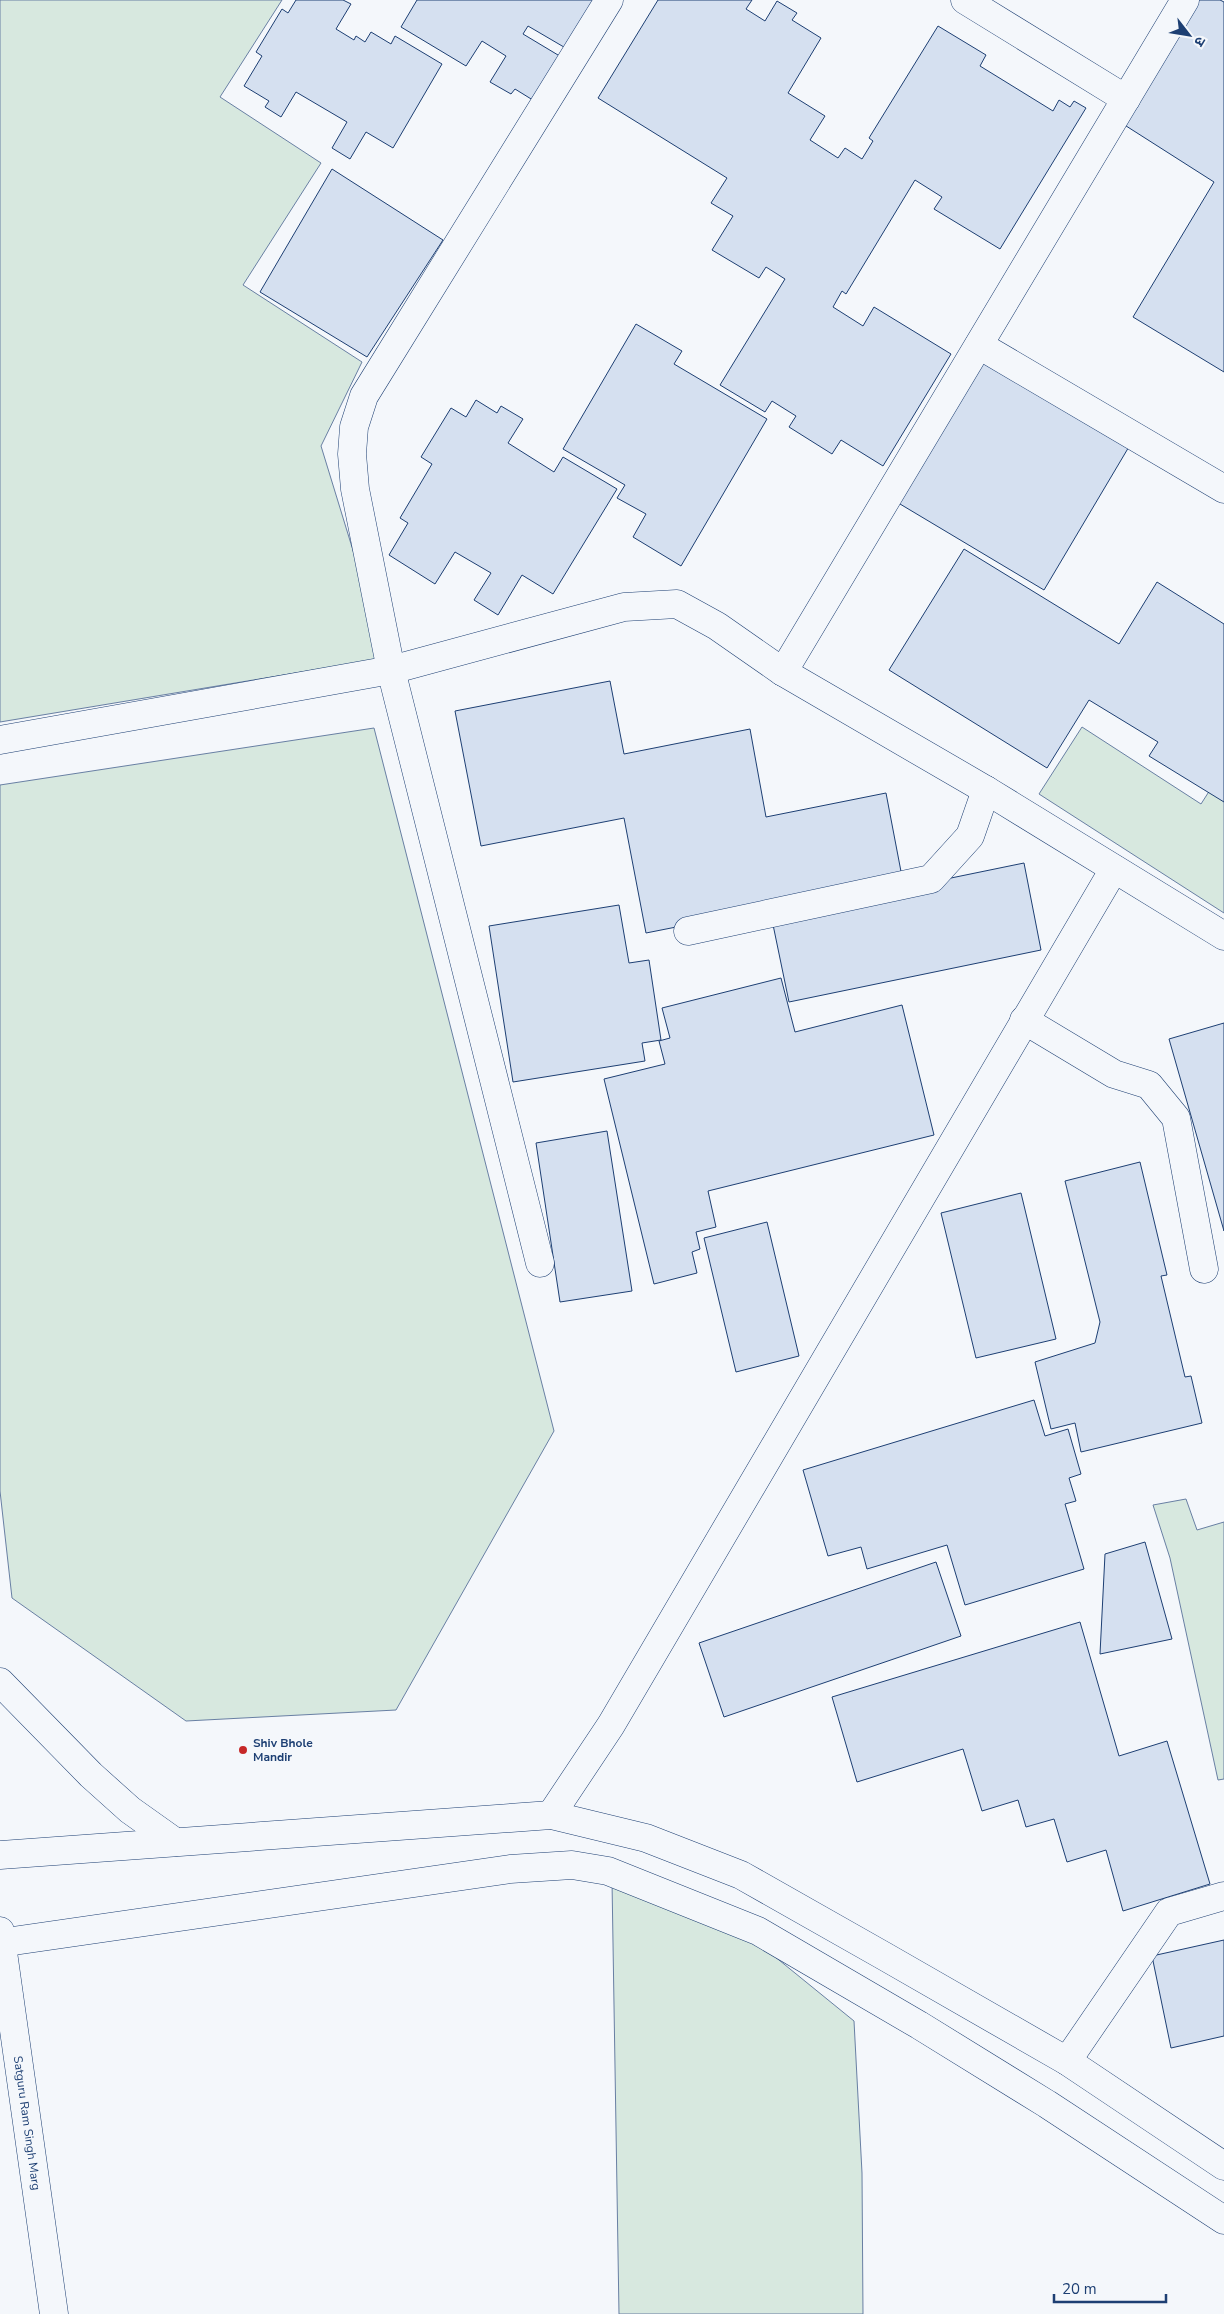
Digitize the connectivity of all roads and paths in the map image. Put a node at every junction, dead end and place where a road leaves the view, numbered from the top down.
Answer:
1 (609, 0) edge
2 (965, 0) edge
3 (1185, 0) edge
4 (1126, 99) junction
5 (979, 345) junction
6 (1224, 489) edge
7 (391, 670) junction
8 (783, 672) junction
9 (0, 740) edge
10 (986, 790) junction
11 (1114, 869) junction
12 (688, 931) dead end
13 (1224, 936) edge
14 (1024, 1020) junction
15 (540, 1263) dead end
16 (1204, 1269) dead end
17 (0, 1682) edge
18 (552, 1815) junction
19 (175, 1842) junction
20 (0, 1855) edge
21 (1224, 1896) edge
22 (1, 1939) edge
23 (1067, 2061) junction
24 (1224, 2166) edge
25 (1224, 2220) edge
26 (54, 2314) edge

1 - 7 street
2 - 4 street
3 - 4 street
4 - 5 street
5 - 6 street
5 - 8 street
7 - 8 street
7 - 9 street
7 - 15 street
8 - 10 street
10 - 11 street
10 - 12 street
11 - 13 street
11 - 14 street
14 - 16 street
14 - 18 street
17 - 19 street
18 - 19 street
18 - 23 street
19 - 20 street
21 - 23 street
22 - 25 street
22 - 26 street, Satguru Ram Singh Marg
23 - 24 street

